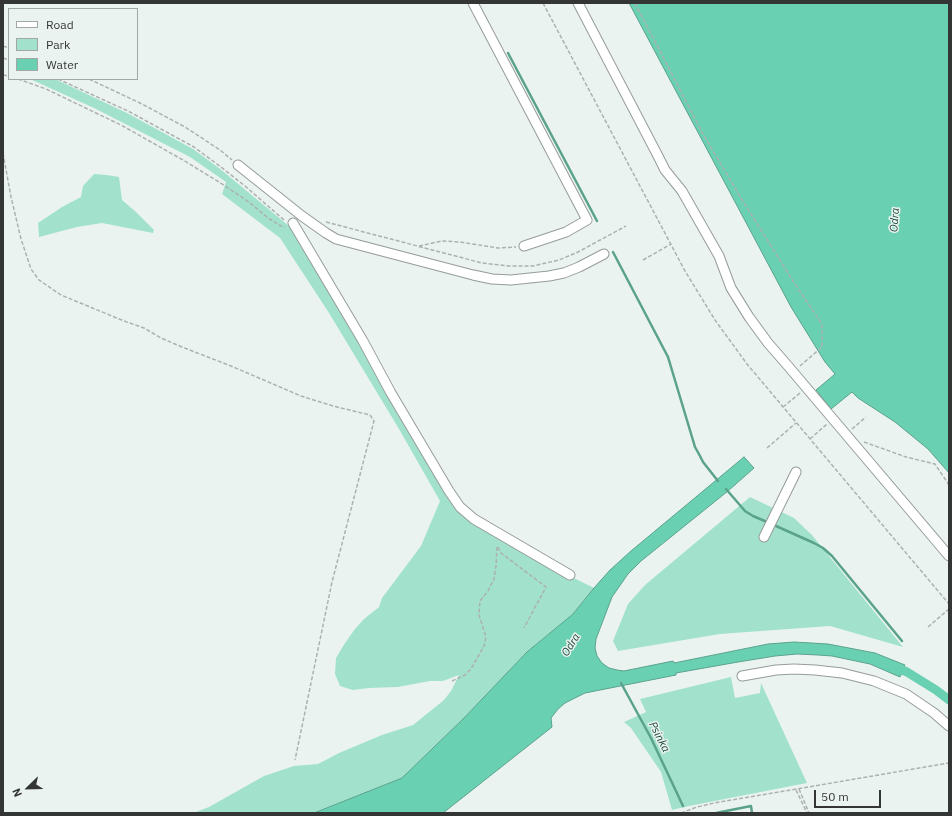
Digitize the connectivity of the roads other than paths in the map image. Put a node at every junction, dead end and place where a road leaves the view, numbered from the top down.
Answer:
1 (473, 3) edge
2 (578, 3) edge
3 (238, 165) road end
4 (293, 224) road end
5 (524, 246) road end
6 (604, 254) dead end
7 (796, 472) dead end
8 (764, 537) dead end
9 (949, 556) edge
10 (570, 575) dead end
11 (742, 676) dead end
12 (949, 726) edge

1 - 5 lane
2 - 9 lane
3 - 6 lane
4 - 10 lane
7 - 8 lane
11 - 12 lane

